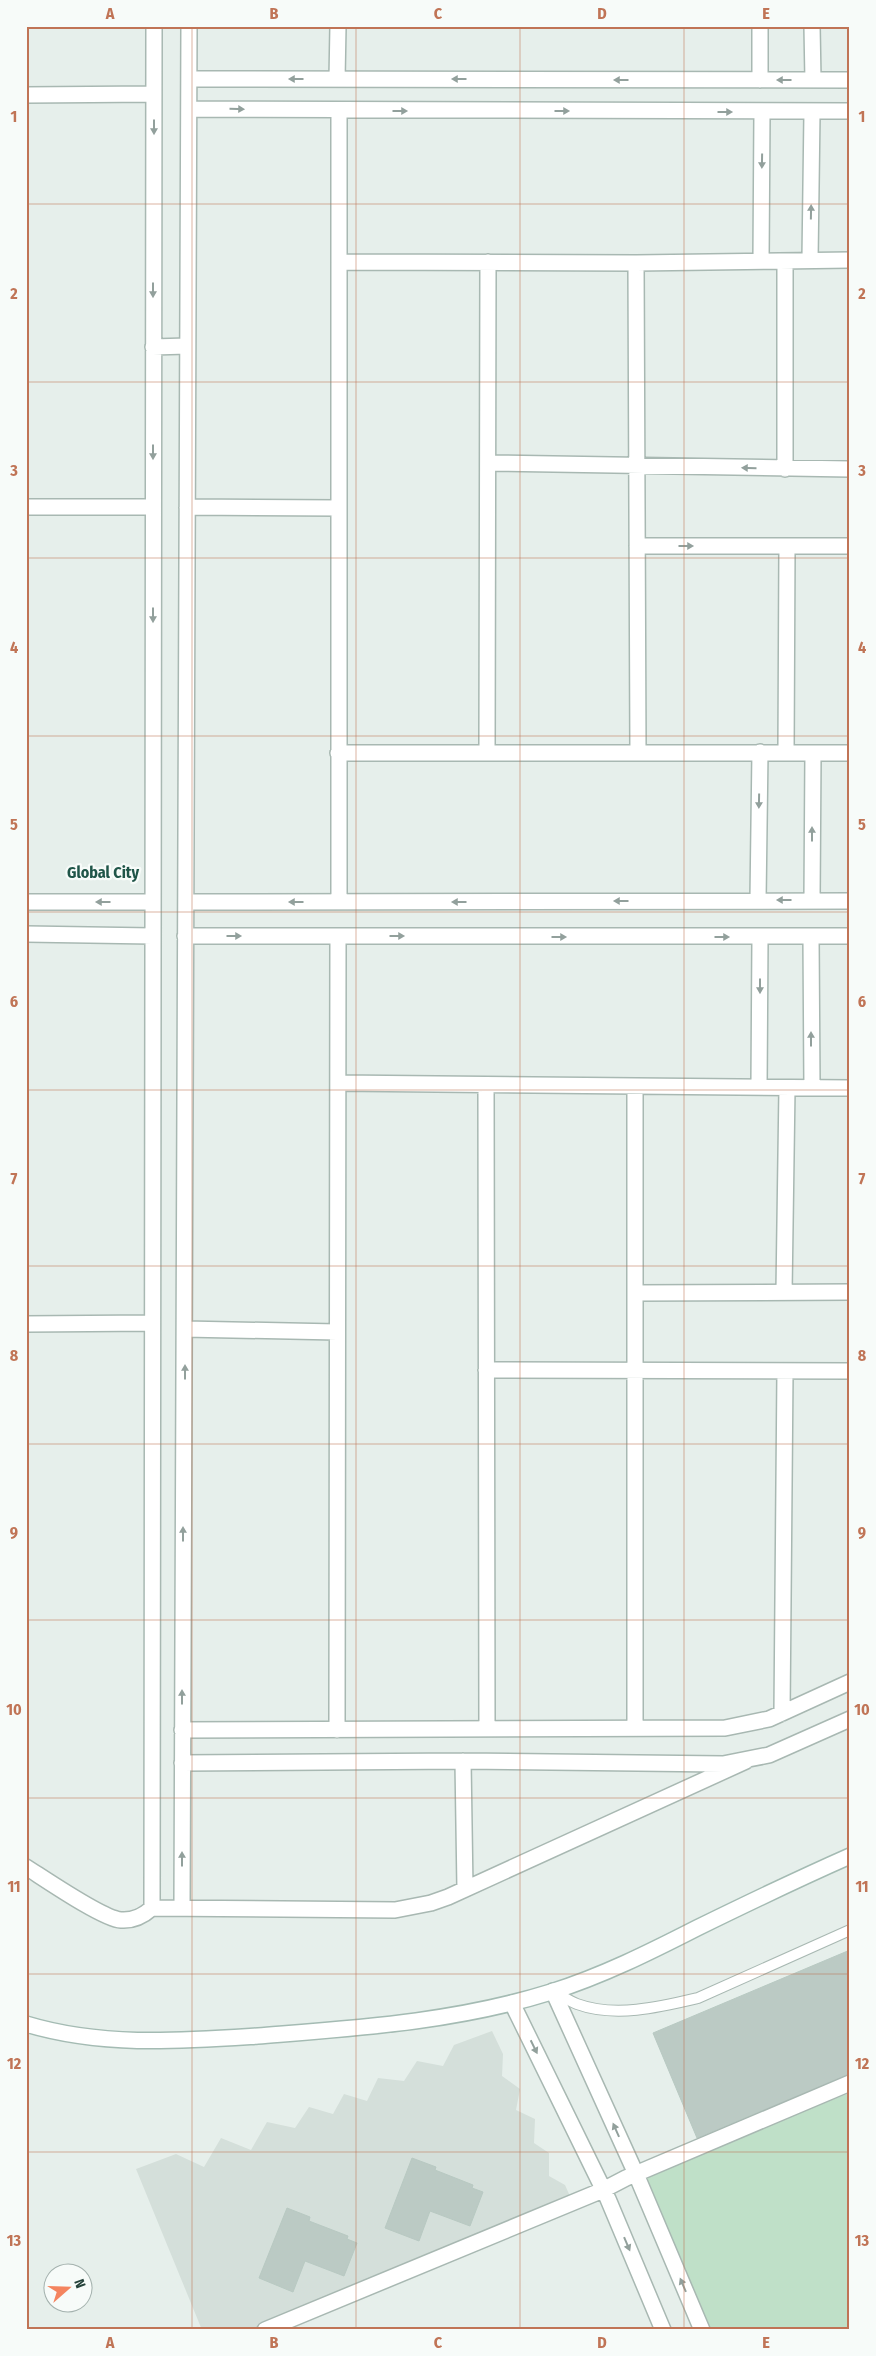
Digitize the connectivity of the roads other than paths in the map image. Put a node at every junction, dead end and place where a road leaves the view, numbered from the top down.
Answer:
1 (154, 26) edge
2 (189, 26) edge
3 (338, 26) edge
4 (760, 26) edge
5 (812, 26) edge
6 (189, 79) junction
7 (337, 79) junction
8 (760, 80) junction
9 (813, 80) junction
10 (850, 80) edge
11 (154, 94) junction
12 (26, 95) edge
13 (189, 108) junction
14 (339, 110) junction
15 (850, 111) edge
16 (762, 112) junction
17 (812, 113) junction
18 (810, 260) junction
19 (850, 260) edge
20 (761, 261) junction
21 (784, 261) junction
22 (339, 262) junction
23 (488, 262) junction
24 (636, 263) junction
25 (187, 346) junction
26 (153, 347) junction
27 (488, 463) junction
28 (636, 467) junction
29 (785, 469) junction
30 (850, 469) edge
31 (26, 506) edge
32 (153, 507) junction
33 (187, 507) junction
34 (338, 508) junction
35 (637, 546) junction
36 (786, 546) junction
37 (850, 546) edge
38 (487, 752) junction
39 (760, 752) junction
40 (786, 752) junction
41 (338, 753) junction
42 (638, 753) junction
43 (813, 753) junction
44 (850, 753) edge
45 (758, 900) junction
46 (812, 900) junction
47 (850, 901) edge
48 (26, 902) edge
49 (152, 902) junction
50 (186, 902) junction
51 (338, 902) junction
52 (26, 934) edge
53 (152, 936) junction
54 (185, 936) junction
55 (338, 936) junction
56 (811, 936) junction
57 (850, 936) edge
58 (760, 938) junction
59 (338, 1083) junction
60 (486, 1085) junction
61 (635, 1086) junction
62 (759, 1087) junction
63 (787, 1088) junction
64 (812, 1088) junction
65 (850, 1088) edge
66 (784, 1292) junction
67 (850, 1292) edge
68 (635, 1293) junction
69 (152, 1323) junction
70 (26, 1324) edge
71 (185, 1329) junction
72 (337, 1332) junction
73 (486, 1370) junction
74 (635, 1370) junction
75 (785, 1371) junction
76 (850, 1371) edge
77 (850, 1682) edge
78 (782, 1712) junction
79 (850, 1720) edge
80 (634, 1728) junction
81 (487, 1729) junction
82 (182, 1730) junction
83 (337, 1730) junction
84 (463, 1761) junction
85 (746, 1761) junction
86 (182, 1763) junction
87 (850, 1856) edge
88 (26, 1867) edge
89 (465, 1889) junction
90 (152, 1908) junction
91 (182, 1908) junction
92 (850, 1930) edge
93 (553, 1991) junction
94 (512, 2003) junction
95 (26, 2024) edge
96 (850, 2083) edge
97 (636, 2174) junction
98 (603, 2190) junction
99 (265, 2330) edge
100 (664, 2330) edge
101 (702, 2330) edge

1 - 11 street
2 - 6 street
3 - 7 street
4 - 8 street
5 - 9 street
7 -> 6 street
6 - 13 street
8 -> 7 street
9 -> 8 street
9 - 10 street
11 - 12 street
11 -> 26 street
13 -> 14 street
13 - 25 street
14 -> 16 street
14 - 22 street
15 - 17 street
16 - 17 street
16 -> 20 street
18 -> 17 street
18 - 19 street
18 - 21 street
20 - 21 street
20 - 24 street
21 - 29 street
22 - 23 street
22 - 34 street
23 - 24 street
23 - 27 street
24 - 28 street
25 - 26 street
25 - 33 street
26 -> 32 street
27 - 28 street
27 - 38 street
29 -> 28 street
28 - 35 street
29 - 30 street
31 - 32 street
32 -> 49 street
33 - 34 street
33 - 50 street
34 - 41 street
35 -> 36 street
35 - 42 street
36 - 37 street
36 - 40 street
38 - 41 street
38 - 42 street
39 - 40 street
39 - 42 street
39 -> 45 street
40 - 43 street
41 - 51 street
43 - 44 street
46 -> 43 street
46 -> 45 street
45 -> 51 street
46 - 47 street
49 -> 48 street
49 - 53 street
51 -> 50 street
50 - 54 street
52 - 53 street
53 - 69 street
54 -> 55 street
54 - 71 street
55 -> 58 street
55 - 59 street
56 - 57 street
56 - 58 street
64 -> 56 street
58 -> 62 street
59 - 60 street
59 - 72 street
60 - 61 street
60 - 73 street
61 - 62 street
61 - 68 street
62 - 63 street
63 - 64 street
63 - 66 street
64 - 65 street
66 - 67 street
66 - 68 street
68 - 74 street
69 - 70 street
69 - 90 street
71 - 72 street
82 -> 71 street
72 - 83 street
73 - 74 street
73 - 81 street
74 - 75 street
74 - 80 street
75 - 76 street
75 - 78 street
77 - 78 street
78 - 80 street
79 - 85 street
80 - 81 street
81 - 83 street
82 - 83 street
82 - 86 street
84 - 85 street
84 - 86 street
84 - 89 street
85 - 89 street
91 -> 86 street
87 - 93 street
88 - 90 street
89 - 91 street
90 - 91 street
92 - 93 lane
93 - 94 street
97 -> 93 street
94 - 95 street
94 -> 98 street
96 - 97 street
97 - 98 street
101 -> 97 street
98 - 99 street
98 -> 100 street

